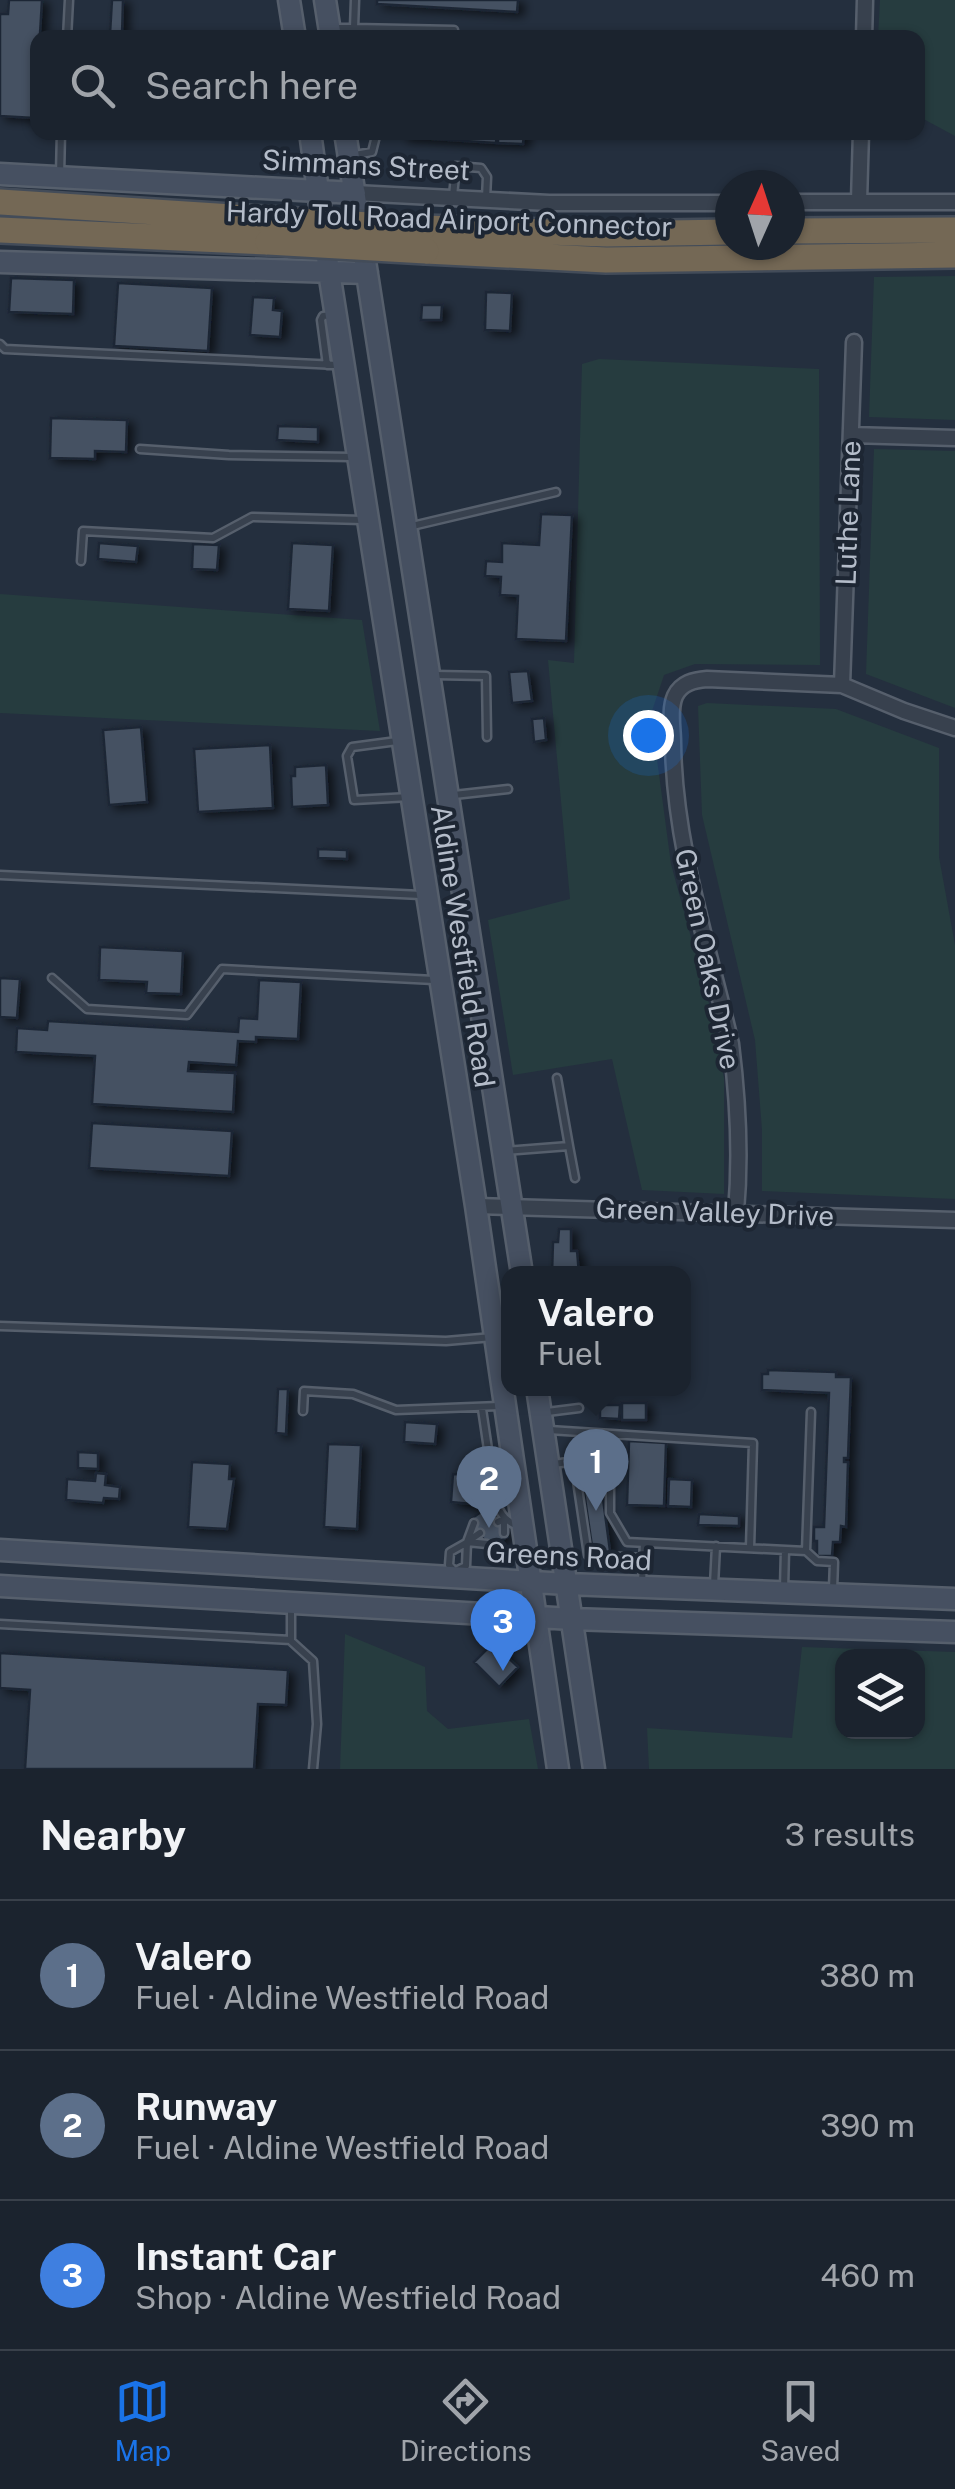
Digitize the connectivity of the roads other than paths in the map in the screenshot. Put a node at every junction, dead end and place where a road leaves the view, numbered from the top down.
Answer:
1 (69, 0) edge
2 (290, 0) edge
3 (325, 0) edge
4 (356, 0) edge
5 (865, 0) edge
6 (354, 28) junction
7 (67, 30) edge
8 (294, 30) edge
9 (330, 30) edge
10 (344, 30) edge
11 (454, 30) dead end
12 (864, 30) edge
13 (62, 140) edge
14 (311, 140) edge
15 (346, 140) edge
16 (374, 140) edge
17 (861, 140) edge
18 (349, 156) junction
19 (0, 174) edge
20 (60, 176) junction
21 (319, 191) junction
22 (355, 193) junction
23 (453, 197) junction
24 (486, 199) junction
25 (0, 202) edge
26 (805, 202) edge
27 (859, 202) junction
28 (955, 202) edge
29 (715, 203) edge
30 (0, 230) edge
31 (266, 230) junction
32 (955, 230) edge
33 (715, 232) edge
34 (805, 232) edge
35 (424, 239) junction
36 (955, 255) edge
37 (0, 262) edge
38 (329, 272) junction
39 (366, 273) junction
40 (854, 342) dead end
41 (0, 344) edge
42 (335, 365) junction
43 (851, 435) junction
44 (955, 438) edge
45 (140, 449) dead end
46 (358, 457) junction
47 (556, 492) dead end
48 (368, 520) junction
49 (406, 527) junction
50 (82, 561) dead end
51 (429, 675) junction
52 (842, 685) junction
53 (955, 728) edge
54 (487, 737) dead end
55 (404, 741) junction
56 (508, 789) dead end
57 (448, 795) junction
58 (412, 797) junction
59 (0, 875) edge
60 (427, 894) junction
61 (472, 956) junction
62 (439, 971) junction
63 (52, 978) dead end
64 (557, 1078) dead end
65 (570, 1146) junction
66 (504, 1151) junction
67 (575, 1178) dead end
68 (512, 1205) junction
69 (476, 1206) junction
70 (736, 1212) junction
71 (955, 1220) edge
72 (521, 1266) edge
73 (0, 1326) edge
74 (495, 1337) junction
75 (501, 1378) edge
76 (504, 1396) edge
77 (538, 1396) edge
78 (505, 1406) junction
79 (482, 1408) junction
80 (580, 1408) dead end
81 (303, 1410) dead end
82 (811, 1412) dead end
83 (542, 1421) junction
84 (610, 1434) junction
85 (574, 1461) junction
86 (610, 1462) junction
87 (548, 1466) junction
88 (515, 1472) junction
89 (492, 1476) junction
90 (491, 1512) dead end
91 (474, 1523) dead end
92 (507, 1524) junction
93 (584, 1527) junction
94 (558, 1529) junction
95 (480, 1533) dead end
96 (467, 1542) junction
97 (644, 1543) junction
98 (487, 1544) dead end
99 (716, 1546) junction
100 (750, 1548) junction
101 (0, 1550) edge
102 (785, 1550) junction
103 (806, 1551) junction
104 (643, 1558) junction
105 (292, 1568) junction
106 (456, 1574) junction
107 (531, 1582) junction
108 (566, 1584) junction
109 (0, 1586) edge
110 (642, 1587) junction
111 (714, 1590) junction
112 (784, 1593) junction
113 (834, 1595) junction
114 (955, 1599) edge
115 (291, 1603) junction
116 (536, 1618) junction
117 (572, 1619) junction
118 (0, 1624) edge
119 (782, 1627) junction
120 (955, 1632) edge
121 (290, 1640) junction
122 (312, 1769) edge
123 (558, 1769) edge
124 (594, 1769) edge

1 - 7 lane
2 - 8 main road
3 - 9 main road
4 - 6 lane
5 - 12 street
6 - 10 lane
6 - 11 lane
13 - 20 lane
14 - 21 main road, Aldine Westfield Road
15 - 18 main road, Aldine Westfield Road
16 - 18 lane
17 - 27 street
18 - 22 main road, Aldine Westfield Road
19 - 20 main road, Simmans Street
20 - 21 main road, Simmans Street
21 - 22 main road, Simmans Street
21 - 38 main road, Aldine Westfield Road
22 - 23 street, Simmans Street
22 - 39 main road, Aldine Westfield Road
23 - 24 street, Simmans Street
23 - 24 lane
24 - 29 street, Simmans Street
25 - 31 highway, Hardy Toll Road Airport Connector
26 - 27 street
27 - 28 street
30 - 31 highway, Hardy Toll Road Airport Connector
31 - 35 highway, Hardy Toll Road Airport Connector, bridge
32 - 34 highway
33 - 35 highway, Hardy Toll Road Airport Connector
35 - 36 highway, Hardy Toll Road Airport Connector
37 - 38 main road
38 - 39 main road
38 - 42 main road, Aldine Westfield Road
39 - 49 main road, Aldine Westfield Road
40 - 43 street, Luthe Lane
41 - 42 lane
42 - 46 main road, Aldine Westfield Road
43 - 44 street
43 - 52 street, Luthe Lane
45 - 46 lane
46 - 48 main road, Aldine Westfield Road
47 - 49 lane
48 - 50 lane
48 - 55 main road, Aldine Westfield Road
49 - 51 main road, Aldine Westfield Road
51 - 54 lane
51 - 57 main road, Aldine Westfield Road
52 - 53 street
52 - 70 street, Green Oaks Drive
55 - 58 main road, Aldine Westfield Road
55 - 58 lane
56 - 57 lane
57 - 61 main road, Aldine Westfield Road
58 - 60 main road, Aldine Westfield Road
59 - 60 lane
60 - 62 main road, Aldine Westfield Road
61 - 62 main road
61 - 66 main road, Aldine Westfield Road
62 - 63 lane
62 - 69 main road, Aldine Westfield Road
64 - 65 lane
65 - 66 lane
65 - 67 lane
66 - 68 main road, Aldine Westfield Road
68 - 69 street, Green Valley Drive
68 - 70 street, Green Valley Drive
68 - 72 main road, Aldine Westfield Road
69 - 74 main road, Aldine Westfield Road
70 - 71 street, Green Valley Drive
73 - 74 lane
74 - 75 main road, Aldine Westfield Road
76 - 78 main road, Aldine Westfield Road
77 - 83 main road
78 - 79 lane
78 - 88 main road, Aldine Westfield Road
79 - 81 lane
79 - 89 lane
80 - 83 lane
82 - 103 lane
83 - 84 lane
83 - 87 main road
84 - 86 lane
84 - 100 lane
85 - 86 lane
85 - 87 lane
85 - 93 lane
86 - 97 lane
87 - 94 main road
88 - 89 lane
88 - 92 main road, Aldine Westfield Road
89 - 92 lane
90 - 92 lane
91 - 96 lane
92 - 107 main road, Aldine Westfield Road
93 - 94 lane
93 - 104 lane
94 - 108 main road
95 - 96 lane
96 - 98 lane
96 - 106 lane
96 - 106 lane
97 - 99 lane
97 - 104 lane
99 - 100 lane
99 - 111 lane
100 - 102 lane
101 - 105 main road, Greens Road
102 - 103 lane
102 - 112 lane
103 - 113 lane
104 - 110 lane
105 - 106 main road, Greens Road
105 - 115 main road
106 - 107 main road, Greens Road
107 - 108 main road, Greens Road
107 - 116 main road, Aldine Westfield Road
108 - 110 main road, Greens Road
108 - 117 main road
109 - 115 main road
110 - 111 main road, Greens Road
111 - 112 main road, Greens Road
112 - 113 main road, Greens Road
112 - 119 main road
113 - 114 main road, Greens Road
115 - 116 main road
115 - 121 lane
116 - 117 main road
116 - 123 main road, Aldine Westfield Road
117 - 119 main road
117 - 124 main road
118 - 121 lane
119 - 120 main road
121 - 122 lane

